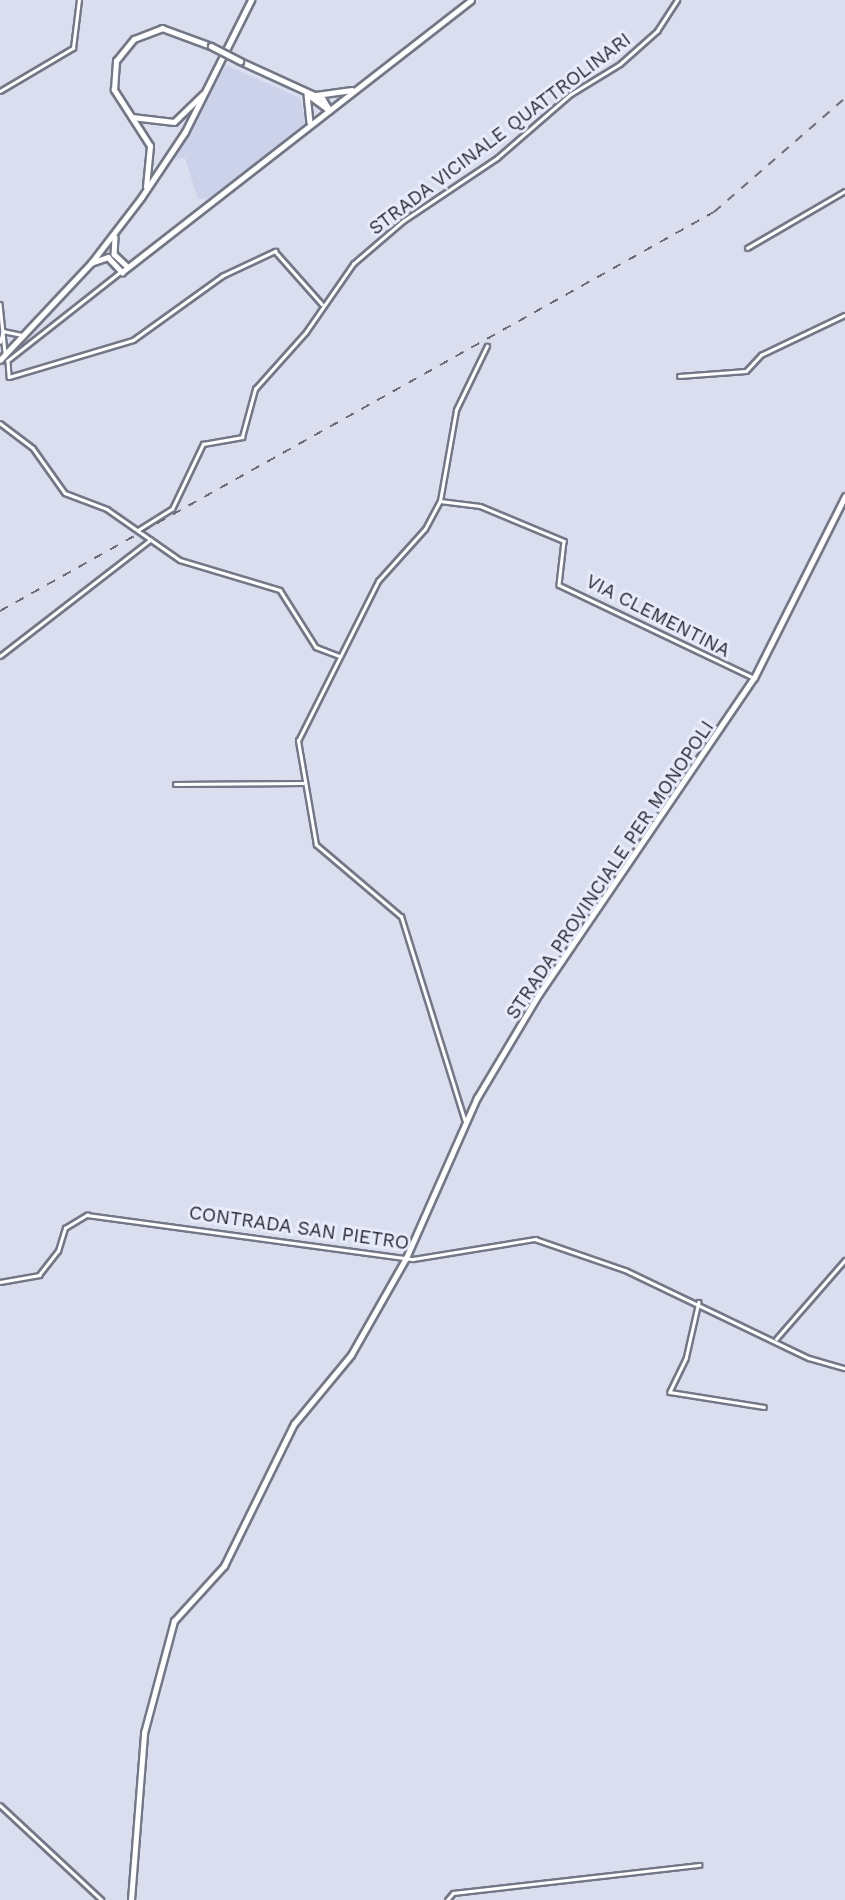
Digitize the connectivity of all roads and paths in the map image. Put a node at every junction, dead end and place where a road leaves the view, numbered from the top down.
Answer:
1 (79, 0) edge
2 (251, 0) edge
3 (471, 0) edge
4 (677, 0) edge
5 (359, 87) junction
6 (207, 91) junction
7 (0, 92) edge
8 (308, 93) junction
9 (329, 110) junction
10 (131, 117) junction
11 (306, 128) junction
12 (845, 191) edge
13 (141, 198) junction
14 (117, 231) junction
15 (747, 248) dead end
16 (91, 263) junction
17 (128, 267) junction
18 (122, 272) junction
19 (0, 304) edge
20 (322, 304) junction
21 (845, 315) edge
22 (2, 332) edge
23 (27, 333) junction
24 (0, 342) edge
25 (487, 346) dead end
26 (2, 357) edge
27 (679, 376) dead end
28 (0, 423) edge
29 (845, 496) edge
30 (440, 500) junction
31 (138, 530) junction
32 (151, 540) junction
33 (0, 656) edge
34 (339, 658) junction
35 (754, 678) junction
36 (303, 783) junction
37 (175, 784) dead end
38 (465, 1122) junction
39 (406, 1258) junction
40 (845, 1260) edge
41 (0, 1282) edge
42 (699, 1302) junction
43 (776, 1339) junction
44 (845, 1368) edge
45 (764, 1407) dead end
46 (0, 1805) edge
47 (699, 1865) dead end
48 (102, 1900) edge
49 (131, 1900) edge
50 (447, 1900) edge

1 - 7 street
2 - 6 street
3 - 5 street
4 - 20 street, STRADA VICINALE QUATTROLINARI
5 - 8 street
5 - 9 street
6 - 10 street
6 - 13 street
8 - 9 street
8 - 10 street, bridge
8 - 11 street
9 - 11 street
10 - 13 street
11 - 17 street
12 - 15 street
13 - 14 street
14 - 16 street
14 - 17 street
16 - 18 street
16 - 23 street
17 - 18 street
18 - 20 street
19 - 22 street
20 - 31 street, STRADA VICINALE QUATTROLINARI
21 - 27 street
22 - 23 street
22 - 24 street
22 - 26 street
23 - 26 street
25 - 30 street
28 - 31 street
29 - 35 street, STRADA PROVINCIALE PER MONOPOLI
30 - 34 street
30 - 35 street, VIA CLEMENTINA
31 - 32 street
32 - 33 street
32 - 34 street
34 - 36 street
35 - 38 street, STRADA PROVINCIALE PER MONOPOLI
36 - 37 street
36 - 38 street
38 - 39 street, STRADA PROVINCIALE PER MONOPOLI
39 - 41 street, CONTRADA SAN PIETRO
39 - 42 street, CONTRADA SAN PIETRO
39 - 49 street, STRADA PROVINCIALE PER MONOPOLI
40 - 43 street
42 - 43 street, CONTRADA SAN PIETRO
42 - 45 street
43 - 44 street, CONTRADA SAN PIETRO
46 - 48 street
47 - 50 street

